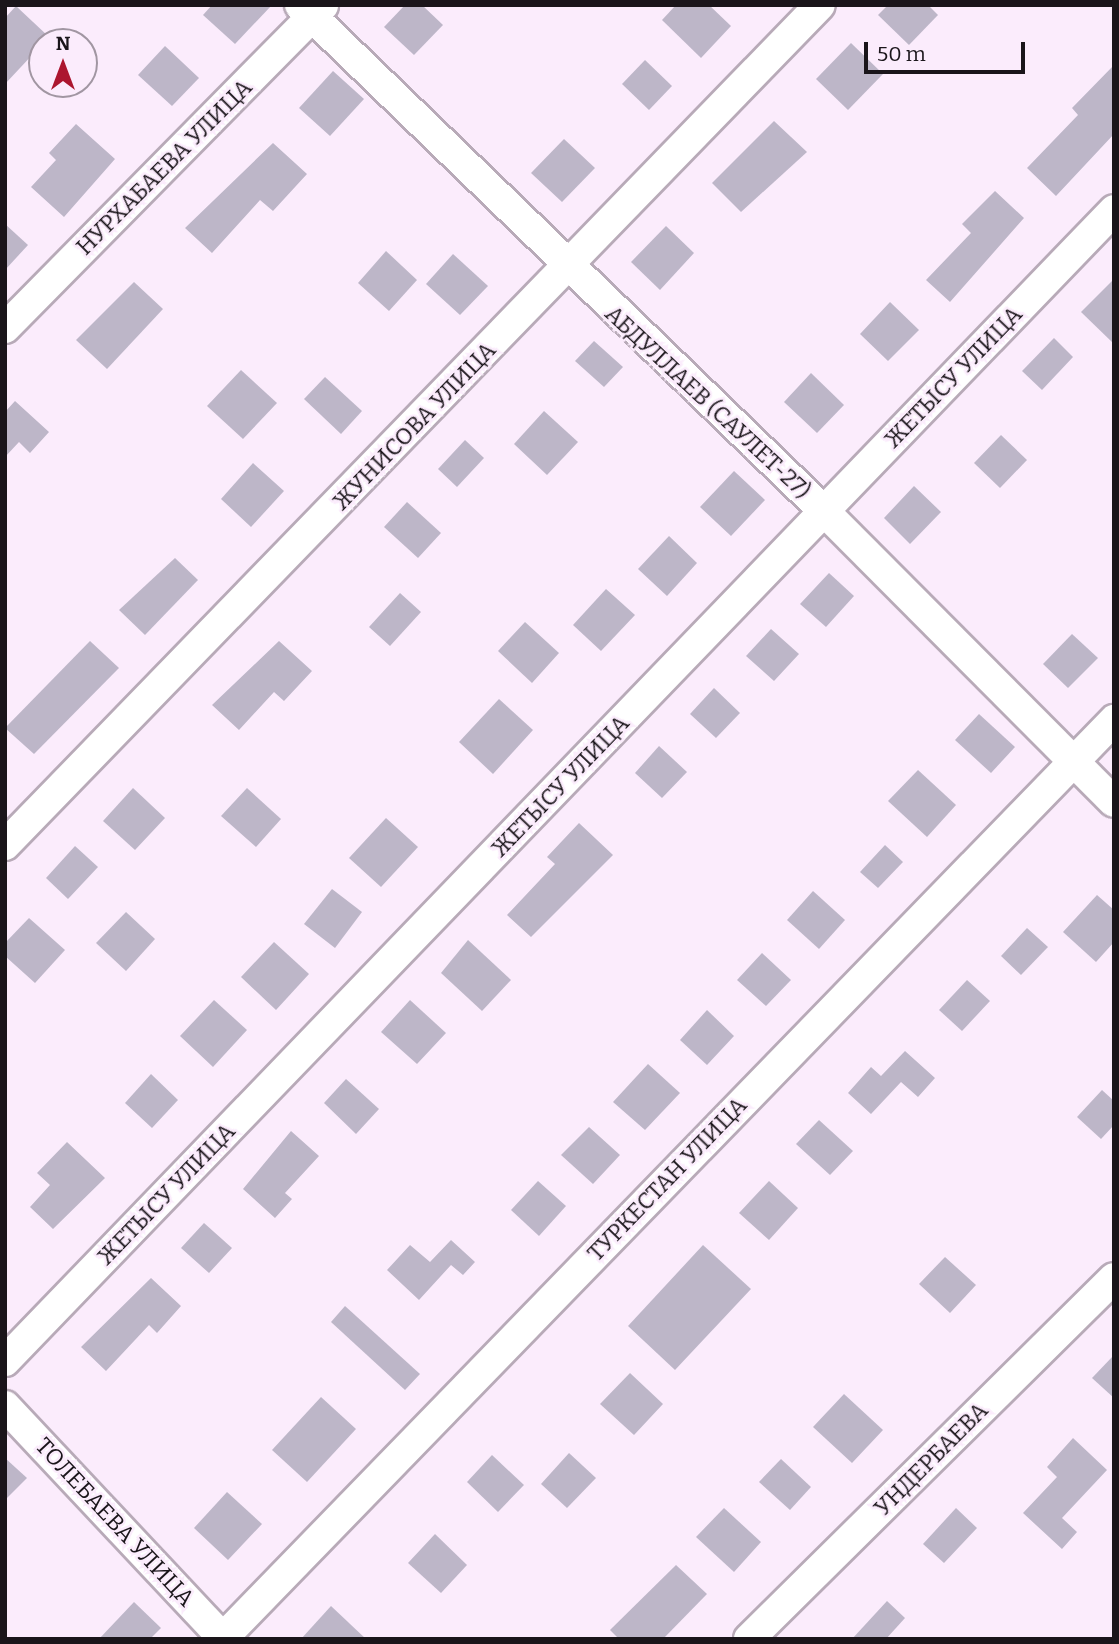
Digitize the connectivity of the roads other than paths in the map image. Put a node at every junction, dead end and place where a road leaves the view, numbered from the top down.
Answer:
1 (820, 5) edge
2 (312, 9) edge
3 (1114, 209) edge
4 (567, 269) junction
5 (5, 328) edge
6 (825, 512) junction
7 (1114, 720) edge
8 (1072, 760) junction
9 (1114, 802) edge
10 (5, 845) edge
11 (1114, 1278) edge
12 (5, 1361) edge
13 (5, 1406) edge
14 (223, 1638) edge
15 (749, 1639) edge

1 - 4 street, ЖУНИСОВА УЛИЦА
2 - 4 street, АБДУЛЛАЕВ (САУЛЕТ-27)
2 - 5 street, НУРХАБАЕВА УЛИЦА
3 - 6 street, ЖЕТЫСУ УЛИЦА
4 - 6 street, АБДУЛЛАЕВ (САУЛЕТ-27)
4 - 10 street, ЖУНИСОВА УЛИЦА
6 - 8 street, АБДУЛЛАЕВ (САУЛЕТ-27)
6 - 12 street, ЖЕТЫСУ УЛИЦА
7 - 8 street, ТУРКЕСТАН УЛИЦА
8 - 9 street, АБДУЛЛАЕВ (САУЛЕТ-27)
8 - 14 street, ТУРКЕСТАН УЛИЦА
11 - 15 street, УНДЕРБАЕВА
13 - 14 street, ТОЛЕБАЕВА УЛИЦА

